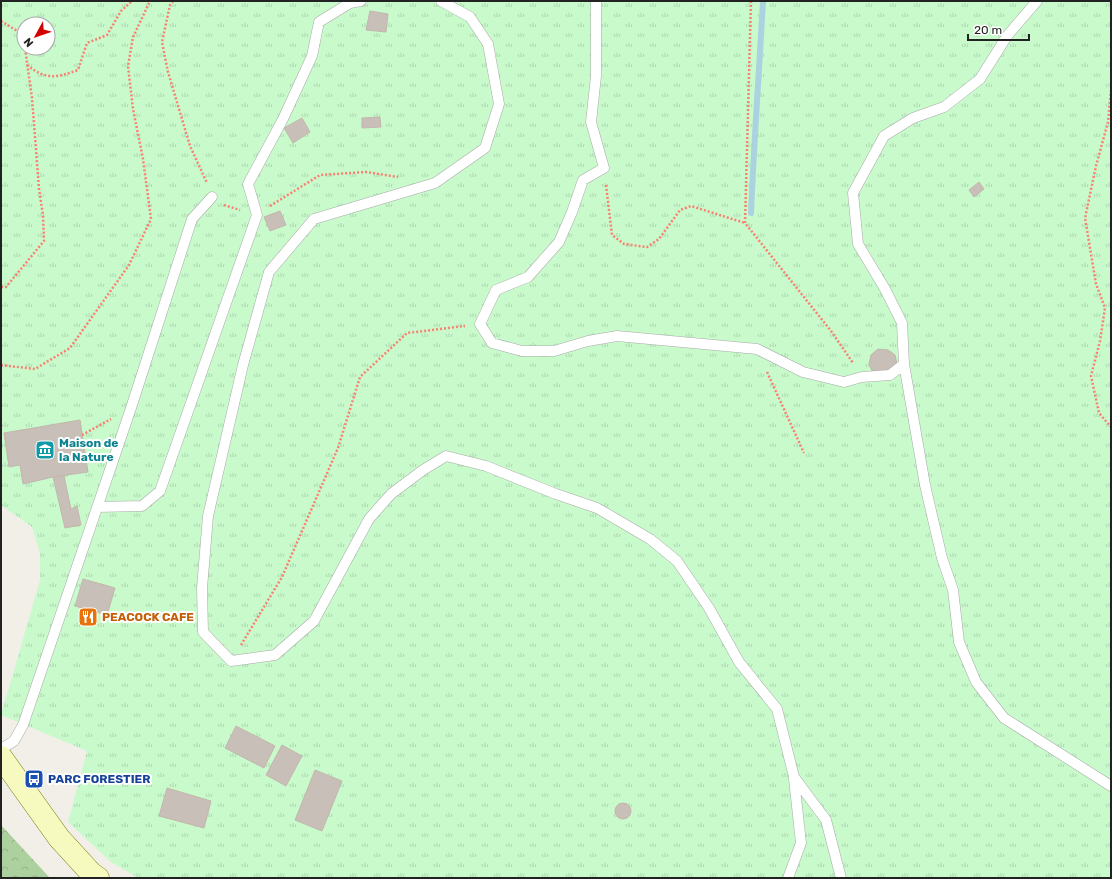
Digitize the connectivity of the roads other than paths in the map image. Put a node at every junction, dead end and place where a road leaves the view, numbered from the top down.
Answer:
1 (360, 1) edge
2 (441, 1) edge
3 (596, 1) edge
4 (1037, 1) edge
5 (212, 197) dead end
6 (904, 364) junction
7 (97, 507) junction
8 (1, 749) edge
9 (1, 757) edge
10 (794, 777) junction
11 (1111, 786) edge
12 (98, 878) edge
13 (788, 878) edge
14 (841, 878) edge

1 - 7 lane
2 - 10 lane
3 - 6 lane
4 - 6 lane
5 - 7 lane
6 - 11 lane
7 - 8 lane
9 - 12 main road
10 - 13 lane
10 - 14 lane

